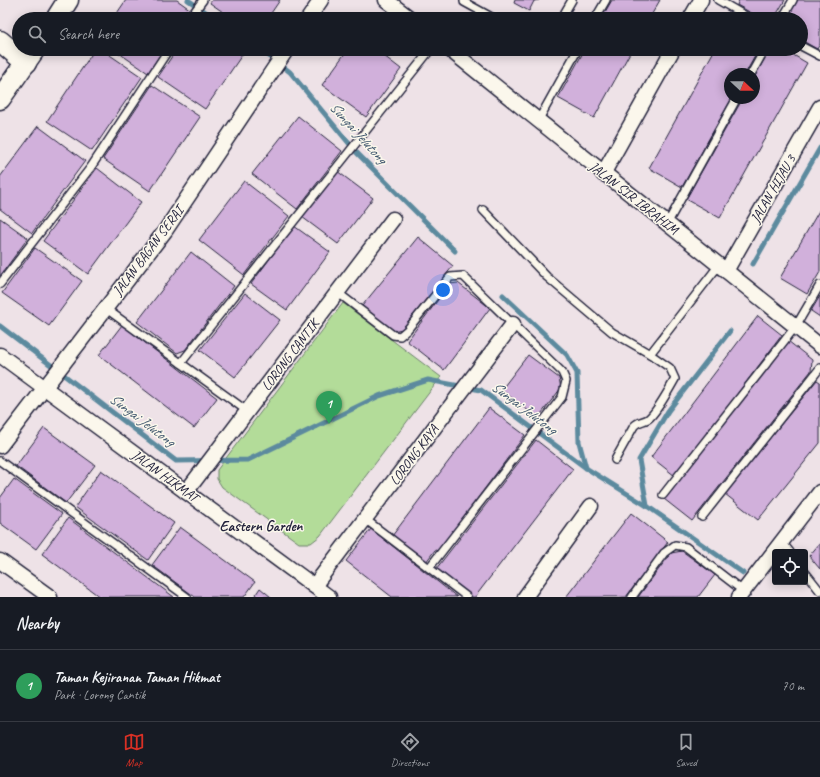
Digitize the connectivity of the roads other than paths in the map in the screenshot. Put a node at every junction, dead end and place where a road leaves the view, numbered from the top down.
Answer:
1 (68, 0) edge
2 (203, 0) edge
3 (321, 0) edge
4 (386, 0) edge
5 (464, 0) edge
6 (572, 0) edge
7 (606, 0) edge
8 (701, 0) edge
9 (718, 0) edge
10 (792, 0) edge
11 (406, 10) edge
12 (60, 12) edge
13 (194, 12) edge
14 (313, 12) edge
15 (482, 12) edge
16 (565, 12) edge
17 (599, 12) edge
18 (694, 12) edge
19 (739, 12) edge
20 (786, 12) edge
21 (0, 41) edge
22 (12, 47) edge
23 (808, 50) edge
24 (31, 56) edge
25 (164, 56) edge
26 (425, 56) edge
27 (458, 56) edge
28 (574, 56) edge
29 (669, 56) edge
30 (761, 56) edge
31 (820, 56) edge
32 (281, 58) edge
33 (754, 68) edge
34 (0, 99) edge
35 (735, 104) edge
36 (820, 107) edge
37 (538, 121) junction
38 (603, 174) junction
39 (483, 210) dead end
40 (393, 219) dead end
41 (667, 224) junction
42 (722, 268) junction
43 (0, 284) edge
44 (820, 285) edge
45 (337, 292) junction
46 (105, 308) junction
47 (513, 324) junction
48 (796, 326) junction
49 (820, 346) edge
50 (650, 354) junction
51 (0, 355) edge
52 (181, 364) junction
53 (820, 368) edge
54 (46, 385) junction
55 (247, 411) junction
56 (0, 446) edge
57 (615, 460) dead end
58 (0, 461) edge
59 (186, 492) junction
60 (820, 492) edge
61 (664, 495) dead end
62 (591, 506) dead end
63 (702, 517) dead end
64 (365, 519) junction
65 (786, 547) edge
66 (0, 561) edge
67 (429, 568) junction
68 (808, 576) edge
69 (314, 586) junction
70 (820, 591) edge
71 (741, 594) edge
72 (50, 597) edge
73 (187, 597) edge
74 (330, 597) edge
75 (467, 597) edge
76 (524, 597) edge
77 (632, 597) edge

1 - 12 main road
2 - 13 lane
3 - 14 street
4 - 11 street
5 - 15 lane
6 - 16 lane
7 - 17 lane
8 - 18 street
9 - 19 lane
10 - 20 lane
21 - 22 main road
23 - 31 lane
24 - 34 main road
25 - 43 lane
26 - 52 lane
27 - 37 street, JALAN SIR IBRAHIM
28 - 37 lane
29 - 38 street
30 - 33 lane
32 - 46 street, JALAN BAGAN SERAI
35 - 41 lane
36 - 42 street, JALAN HIJAU 3
37 - 38 street, JALAN SIR IBRAHIM
38 - 41 street, JALAN SIR IBRAHIM
39 - 50 lane
40 - 45 street, LORONG CANTIK
41 - 42 street, JALAN SIR IBRAHIM
42 - 48 street, JALAN SIR IBRAHIM
42 - 50 lane
44 - 48 lane
45 - 47 lane
45 - 55 street, LORONG CANTIK
46 - 52 lane
46 - 54 street, JALAN BAGAN SERAI
47 - 64 street, LORONG KAYA
47 - 67 lane
48 - 49 street, JALAN SIR IBRAHIM
48 - 61 lane
50 - 57 lane
51 - 54 street, JALAN HIKMAT
52 - 55 lane
53 - 63 lane
54 - 56 street, JALAN BAGAN SERAI
54 - 59 street, JALAN HIKMAT
55 - 59 street, LORONG CANTIK
58 - 73 lane
59 - 69 street, JALAN HIKMAT
60 - 65 street
62 - 76 street
64 - 67 lane
64 - 69 street, LORONG KAYA
65 - 71 street
66 - 72 street
67 - 75 lane
68 - 70 lane
69 - 74 street, JALAN HIKMAT
71 - 77 lane

